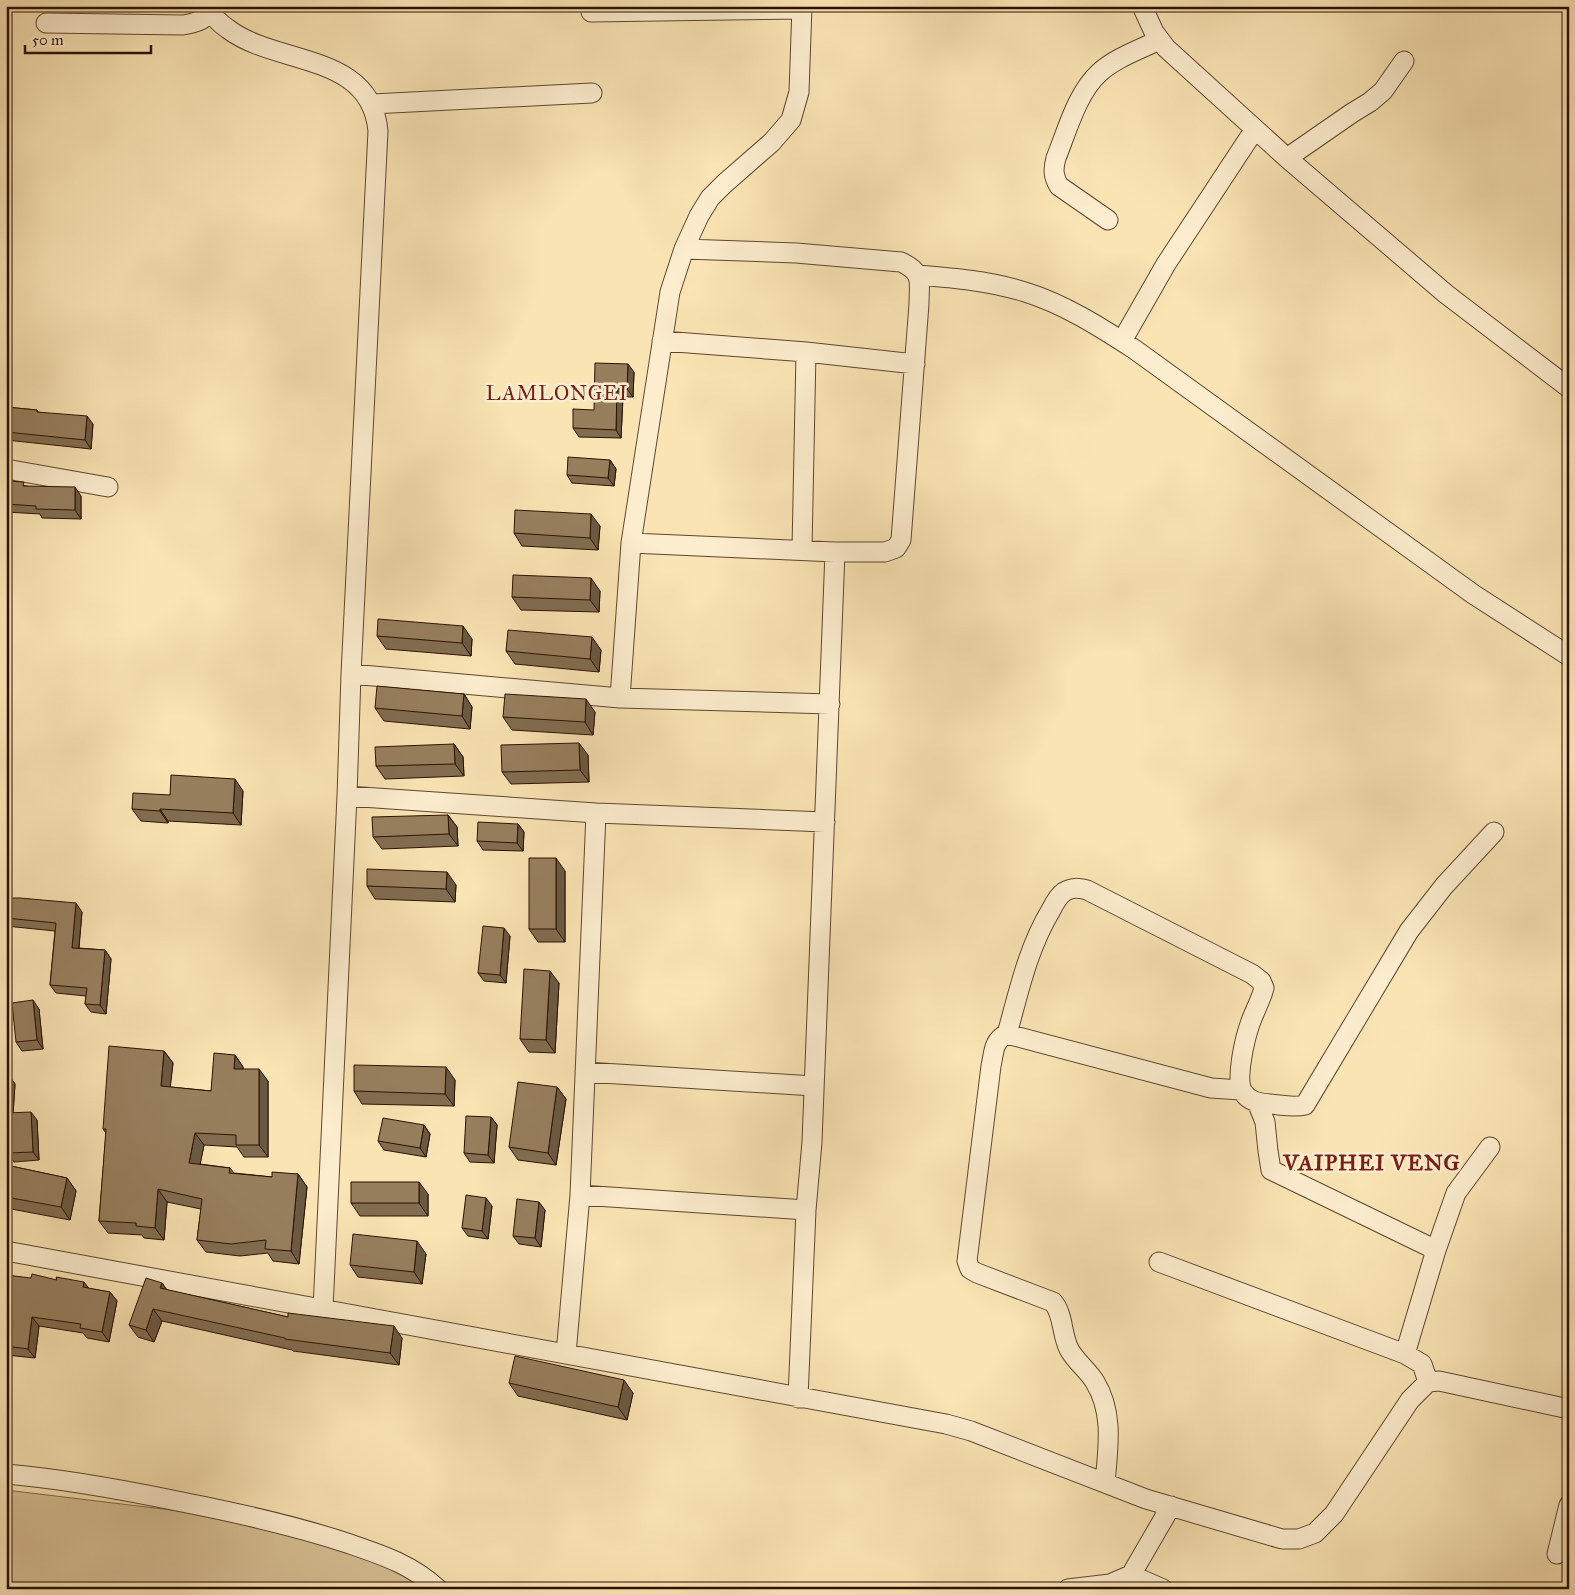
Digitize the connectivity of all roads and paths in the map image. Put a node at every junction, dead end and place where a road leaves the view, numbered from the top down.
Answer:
1 (1142, 6) edge
2 (802, 7) edge
3 (210, 9) edge
4 (591, 12) dead end
5 (46, 23) dead end
6 (1159, 40) junction
7 (1404, 61) dead end
8 (592, 93) dead end
9 (372, 104) junction
10 (1255, 129) junction
11 (1287, 158) junction
12 (1108, 220) dead end
13 (684, 249) junction
14 (918, 275) junction
15 (662, 341) junction
16 (1122, 341) junction
17 (806, 352) junction
18 (915, 364) junction
19 (1569, 388) edge
20 (6, 469) edge
21 (108, 487) dead end
22 (631, 543) junction
23 (802, 549) junction
24 (835, 552) junction
25 (1569, 656) edge
26 (351, 674) junction
27 (620, 698) junction
28 (830, 704) junction
29 (347, 796) junction
30 (596, 813) junction
31 (825, 822) junction
32 (1494, 832) dead end
33 (1008, 1034) junction
34 (585, 1072) junction
35 (814, 1086) junction
36 (1241, 1090) junction
37 (1257, 1102) junction
38 (1490, 1147) dead end
39 (580, 1194) junction
40 (806, 1210) junction
41 (1436, 1250) junction
42 (6, 1251) edge
43 (1159, 1262) dead end
44 (323, 1309) junction
45 (566, 1354) junction
46 (1405, 1354) junction
47 (1428, 1382) junction
48 (798, 1398) junction
49 (1569, 1409) edge
50 (6, 1474) edge
51 (1105, 1483) junction
52 (1569, 1505) edge
53 (1171, 1506) junction
54 (1557, 1554) dead end
55 (1131, 1575) junction
56 (438, 1589) edge
57 (1068, 1589) edge
58 (1164, 1589) edge

1 - 6 street
2 - 4 street
2 - 13 street
3 - 5 street
3 - 9 street
6 - 10 street
6 - 12 street
7 - 11 street
8 - 9 street
9 - 26 street
10 - 11 street
10 - 16 street
11 - 19 street
13 - 14 street
13 - 15 street
14 - 16 street
14 - 18 street
15 - 17 street
15 - 22 street
16 - 25 street
17 - 18 street
17 - 23 street
18 - 24 street
20 - 21 street
22 - 23 street
22 - 27 street
23 - 24 street
24 - 28 street
26 - 27 street
26 - 29 street
27 - 28 street
28 - 31 street
29 - 30 street
29 - 44 street
30 - 31 street
30 - 34 street
31 - 35 street
32 - 37 street
33 - 36 street
33 - 36 street
33 - 51 street
34 - 35 street
34 - 39 street
35 - 40 street
36 - 37 street
37 - 41 street
38 - 41 street
39 - 40 street
39 - 45 street
40 - 48 street
41 - 46 street
42 - 44 street
43 - 46 street
44 - 45 street
45 - 48 street
46 - 47 street
47 - 49 street
47 - 53 street
48 - 51 street
50 - 56 street
51 - 53 street
52 - 54 street
53 - 55 street
55 - 57 street
55 - 58 street

